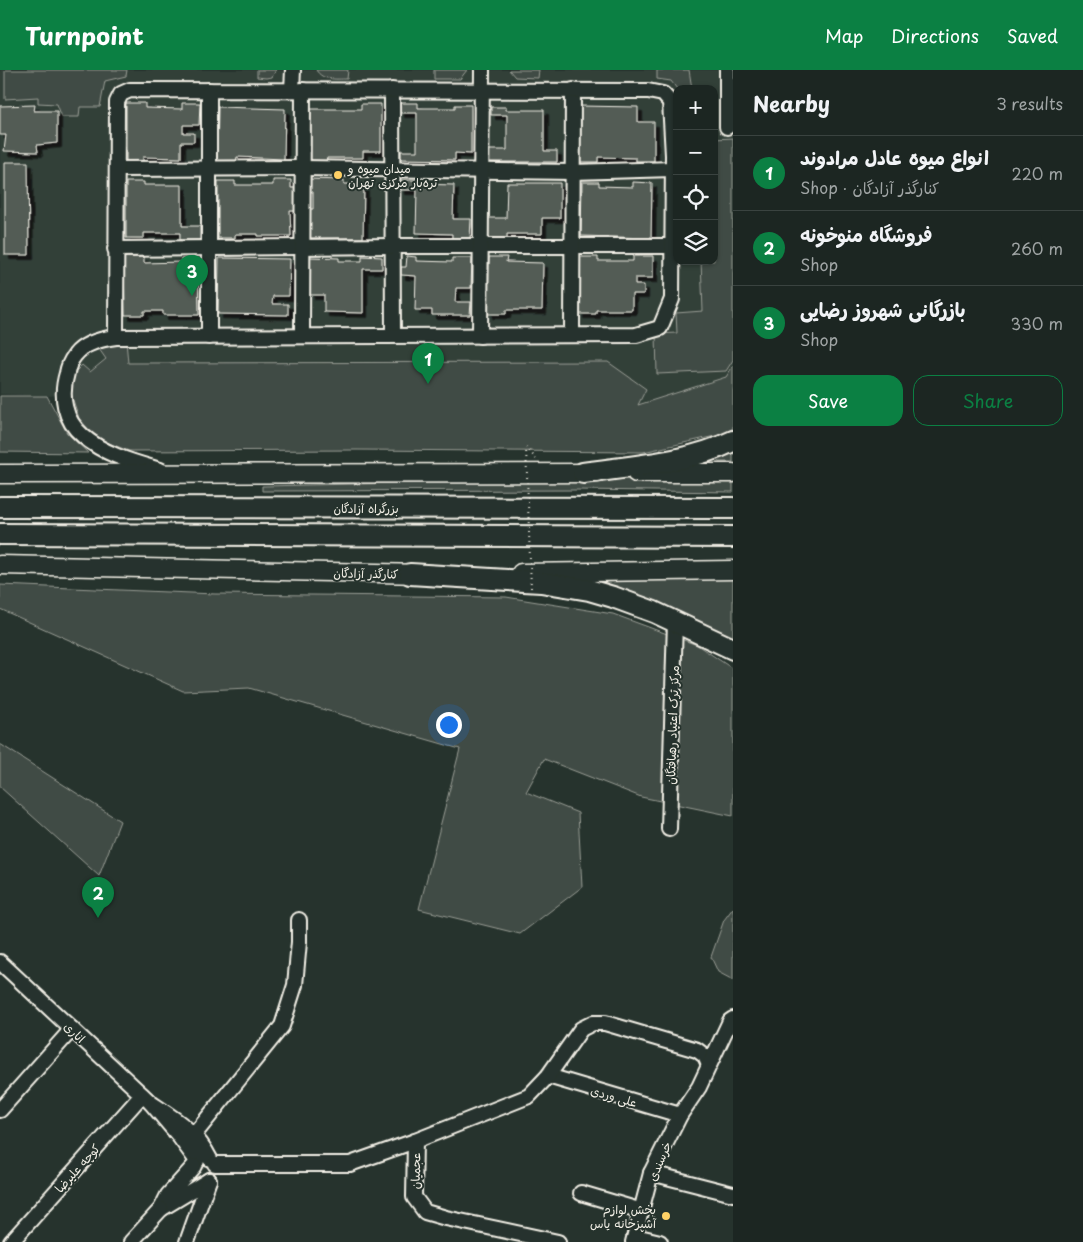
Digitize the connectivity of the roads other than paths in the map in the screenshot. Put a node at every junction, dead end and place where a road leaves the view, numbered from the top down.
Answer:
1 (293, 70) edge
2 (482, 70) edge
3 (727, 70) edge
4 (209, 90) junction
5 (298, 90) junction
6 (392, 90) junction
7 (482, 90) junction
8 (573, 90) junction
9 (725, 127) edge
10 (673, 145) edge
11 (673, 159) edge
12 (303, 168) junction
13 (117, 169) junction
14 (209, 169) junction
15 (392, 170) junction
16 (482, 171) junction
17 (572, 172) junction
18 (674, 175) edge
19 (393, 246) junction
20 (481, 246) junction
21 (572, 246) junction
22 (672, 246) junction
23 (302, 247) junction
24 (209, 248) junction
25 (115, 249) junction
26 (572, 334) junction
27 (302, 335) junction
28 (393, 335) junction
29 (116, 336) junction
30 (208, 336) junction
31 (480, 336) junction
32 (733, 441) edge
33 (168, 473) junction
34 (583, 473) junction
35 (733, 473) edge
36 (0, 474) edge
37 (0, 507) edge
38 (733, 508) edge
39 (0, 534) edge
40 (733, 537) edge
41 (0, 565) edge
42 (733, 570) edge
43 (410, 574) junction
44 (675, 621) junction
45 (733, 649) edge
46 (668, 829) dead end
47 (299, 920) dead end
48 (0, 963) edge
49 (733, 1019) edge
50 (72, 1029) junction
51 (709, 1064) junction
52 (548, 1076) junction
53 (146, 1099) junction
54 (0, 1110) edge
55 (680, 1115) junction
56 (194, 1135) junction
57 (415, 1141) junction
58 (204, 1162) junction
59 (651, 1173) junction
60 (209, 1180) junction
61 (581, 1192) dead end
62 (733, 1194) edge
63 (161, 1209) junction
64 (642, 1211) junction
65 (634, 1239) edge
66 (11, 1242) edge
67 (131, 1242) edge
68 (187, 1242) edge
69 (558, 1242) edge
70 (660, 1242) edge

1 - 5 street
2 - 7 street
3 - 9 street
4 - 5 street
4 - 13 street
4 - 14 street
5 - 6 street
5 - 12 street
6 - 7 street
6 - 15 street
7 - 8 street
7 - 16 street
8 - 10 street
8 - 17 street
11 - 17 street
12 - 14 street
12 - 15 street
12 - 23 street
13 - 14 street
13 - 25 street
14 - 24 street
15 - 16 street
15 - 19 street
16 - 17 street
16 - 20 street
17 - 21 street
18 - 22 street
19 - 20 street
19 - 23 street
19 - 28 street
20 - 21 street
20 - 31 street
21 - 22 street
21 - 26 street
22 - 26 street
23 - 24 street
23 - 27 street
24 - 25 street
24 - 30 street
25 - 29 street
26 - 31 street
27 - 28 street
27 - 30 street
28 - 31 street
29 - 30 street
29 - 33 street
32 - 34 highway
33 - 34 main road
33 - 36 main road
34 - 35 main road
37 - 38 highway, بزرگراه آزادگان
39 - 40 highway
41 - 43 main road, کنارگذر آزادگان
42 - 43 main road, کنارگذر آزادگان
43 - 44 highway
44 - 45 highway
44 - 46 street, مرکز ترک اعتیاد رهیافتگان
47 - 56 street
48 - 50 street, اناری
49 - 51 street, خرسندی
50 - 53 street, اناری
50 - 54 street
51 - 52 street
51 - 55 street, خرسندی
52 - 55 street, علی وردی
52 - 57 street
53 - 56 street, اناری
53 - 58 street, اناری
53 - 66 street, کوچه علیرضا
55 - 59 street, خرسندی
56 - 58 street, اناری
57 - 58 street
57 - 69 street, عجمیان
58 - 60 street
58 - 60 street
58 - 63 street
59 - 62 street
59 - 64 street, خرسندی
60 - 63 street
60 - 68 street
61 - 64 street
63 - 67 street
64 - 65 street, خرسندی
65 - 70 street

